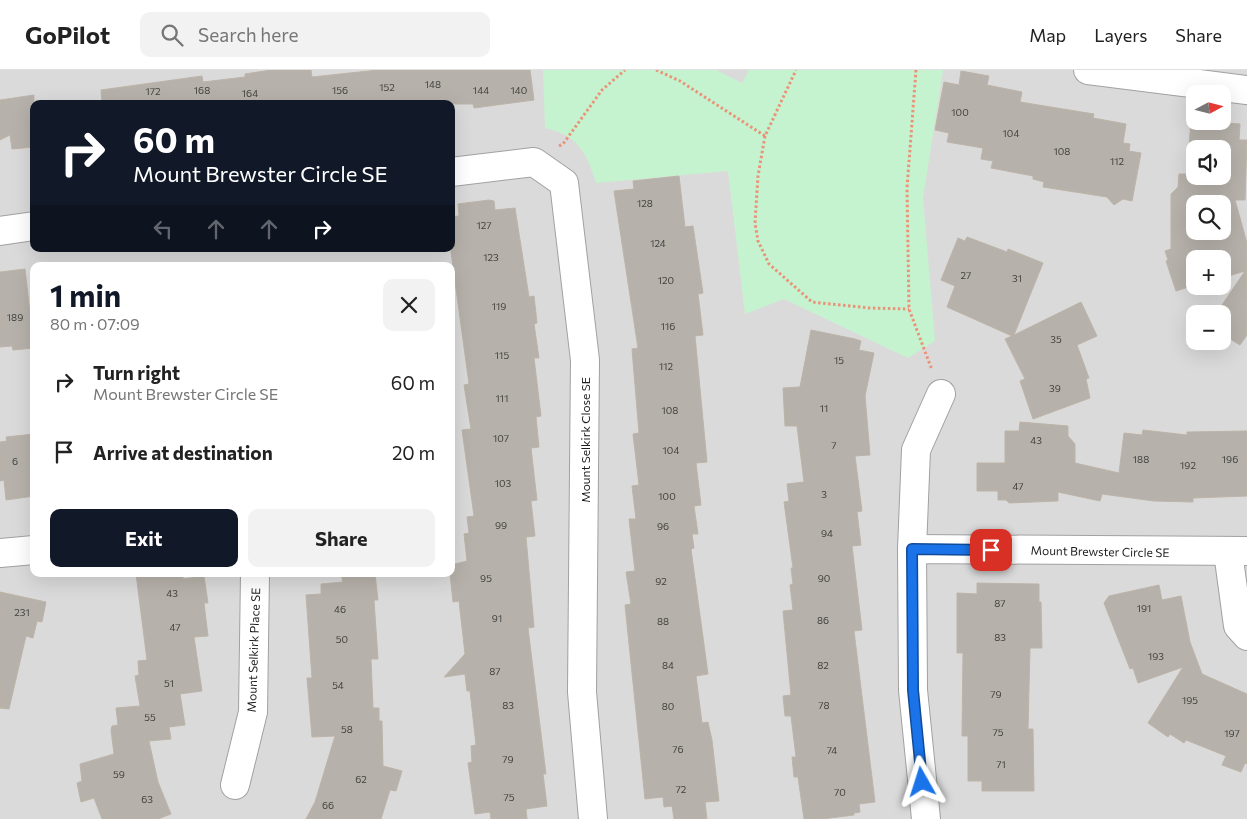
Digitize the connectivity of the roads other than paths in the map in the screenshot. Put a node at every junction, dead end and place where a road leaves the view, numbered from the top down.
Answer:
1 (1088, 70) edge
2 (1247, 90) edge
3 (455, 172) edge
4 (30, 226) edge
5 (0, 230) edge
6 (941, 394) road end
7 (912, 549) junction
8 (30, 550) edge
9 (1237, 552) edge
10 (0, 553) edge
11 (255, 577) edge
12 (1247, 636) edge
13 (235, 785) dead end
14 (594, 819) edge
15 (926, 819) edge

1 - 2 street
3 - 14 street, Mount Selkirk Close SE
4 - 5 street
6 - 7 street
7 - 9 street, Mount Brewster Circle SE
7 - 15 street
8 - 10 street
9 - 12 street, Mount Brewster Circle SE
11 - 13 street, Mount Selkirk Place SE

